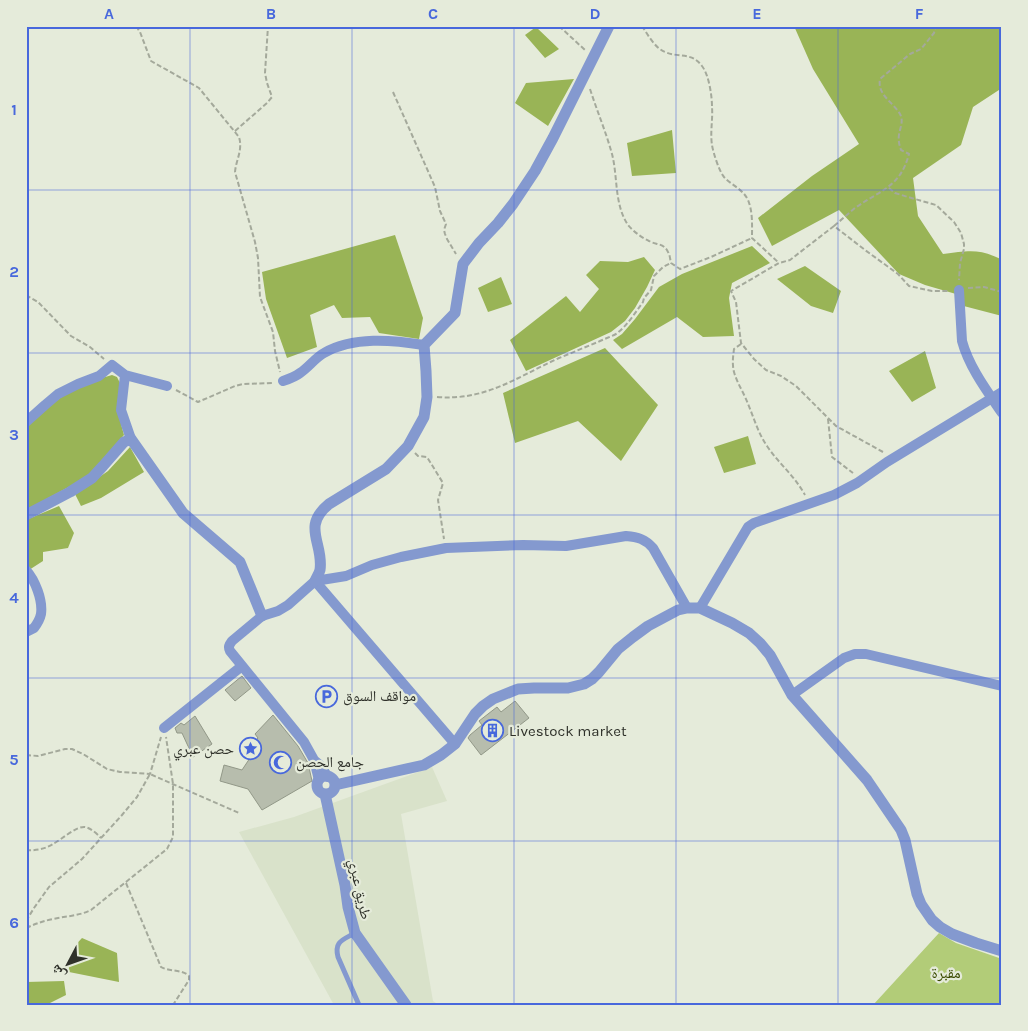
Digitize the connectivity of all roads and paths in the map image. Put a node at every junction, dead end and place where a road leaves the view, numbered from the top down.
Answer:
1 (136, 26) edge
2 (268, 26) edge
3 (559, 26) edge
4 (609, 26) edge
5 (642, 26) edge
6 (936, 26) edge
7 (593, 57) junction
8 (587, 72) junction
9 (393, 92) dead end
10 (235, 131) junction
11 (888, 188) junction
12 (834, 226) junction
13 (752, 238) junction
14 (671, 263) junction
15 (779, 263) junction
16 (463, 264) junction
17 (960, 290) junction
18 (1002, 292) edge
19 (26, 295) edge
20 (741, 343) junction
21 (424, 345) junction
22 (112, 365) junction
23 (125, 375) junction
24 (283, 381) junction
25 (167, 386) joint
26 (1002, 392) edge
27 (427, 397) junction
28 (992, 398) junction
29 (1002, 413) edge
30 (828, 419) junction
31 (26, 422) edge
32 (131, 440) junction
33 (408, 446) junction
34 (894, 458) junction
35 (862, 480) junction
36 (810, 503) junction
37 (26, 515) edge
38 (446, 548) junction
39 (26, 570) edge
40 (315, 581) junction
41 (687, 608) junction
42 (700, 608) junction
43 (262, 616) junction
44 (26, 632) edge
45 (242, 666) junction
46 (1002, 686) edge
47 (792, 695) junction
48 (164, 728) junction
49 (455, 744) junction
50 (26, 755) edge
51 (150, 774) junction
52 (327, 781) junction
53 (174, 784) junction
54 (239, 812) dead end
55 (102, 838) junction
56 (26, 850) edge
57 (126, 882) junction
58 (26, 921) edge
59 (26, 928) edge
60 (355, 933) junction
61 (1002, 950) edge
62 (172, 1005) edge
63 (359, 1005) edge
64 (406, 1005) edge

1 - 10 path
2 - 10 path
3 - 7 path
4 - 7 street
5 - 13 path
6 - 11 path
7 - 8 street
8 - 14 path
8 - 16 street
9 - 16 path
10 - 24 path
11 - 12 path
11 - 17 path
12 - 15 path
12 - 17 path
13 - 14 path
13 - 15 path
14 - 27 path
15 - 20 path
16 - 21 street
17 - 18 path
17 - 28 street
19 - 22 path
20 - 30 path
20 - 36 path
21 - 24 street
21 - 27 street
22 - 23 street
22 - 31 street
23 - 25 street
23 - 32 street
24 - 25 path
26 - 28 street
27 - 33 street
28 - 29 street
28 - 34 street
30 - 34 path
30 - 35 path
32 - 37 street
32 - 43 street
33 - 38 path
33 - 40 street
34 - 35 street
35 - 36 street
36 - 42 street
38 - 40 street
38 - 41 street
39 - 44 street
40 - 43 street
40 - 49 street
41 - 42 street
41 - 49 street
42 - 47 street
43 - 45 street
45 - 48 street
45 - 52 street
46 - 47 street
47 - 61 street
48 - 51 path
48 - 53 path
49 - 52 street
50 - 51 path
51 - 53 path
51 - 55 path
52 - 60 street, طريق عبري
53 - 54 path
53 - 57 path
55 - 56 path
55 - 58 path
57 - 59 path
57 - 62 path
60 - 63 lane
60 - 64 street, طريق عبري

